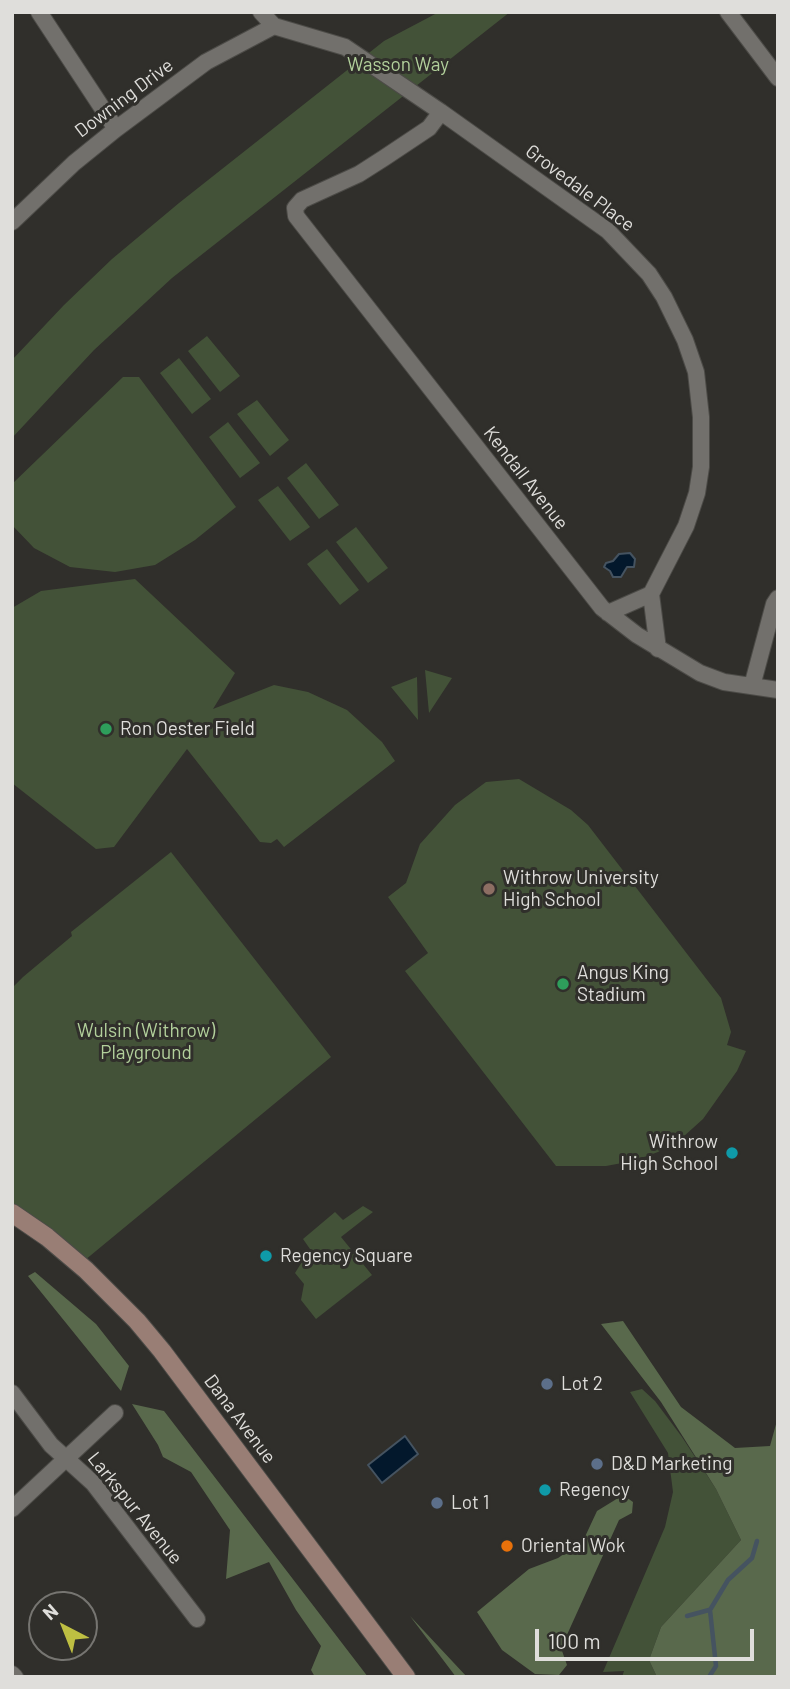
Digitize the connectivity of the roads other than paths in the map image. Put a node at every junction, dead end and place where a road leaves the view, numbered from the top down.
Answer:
1 (39, 12) edge
2 (261, 12) edge
3 (728, 12) edge
4 (274, 26) junction
5 (778, 78) edge
6 (441, 112) junction
7 (116, 129) junction
8 (12, 222) edge
9 (651, 594) junction
10 (778, 598) edge
11 (608, 613) junction
12 (658, 649) junction
13 (751, 686) junction
14 (778, 690) edge
15 (12, 1213) edge
16 (12, 1393) edge
17 (115, 1413) dead end
18 (66, 1458) junction
19 (12, 1509) edge
20 (197, 1619) dead end
21 (406, 1677) edge

1 - 7 street
2 - 4 street
3 - 5 street
4 - 6 street, Grovedale Place
4 - 7 street, Downing Drive
6 - 9 street, Grovedale Place
6 - 11 street, Kendall Avenue
7 - 8 street, Downing Drive
9 - 11 street
9 - 12 street
10 - 13 street
11 - 12 street, Kendall Avenue
12 - 13 street, Kendall Avenue
13 - 14 street, Kendall Avenue
15 - 21 street, Dana Avenue
16 - 18 street, Larkspur Avenue
17 - 18 street
18 - 19 street
18 - 20 street, Larkspur Avenue

